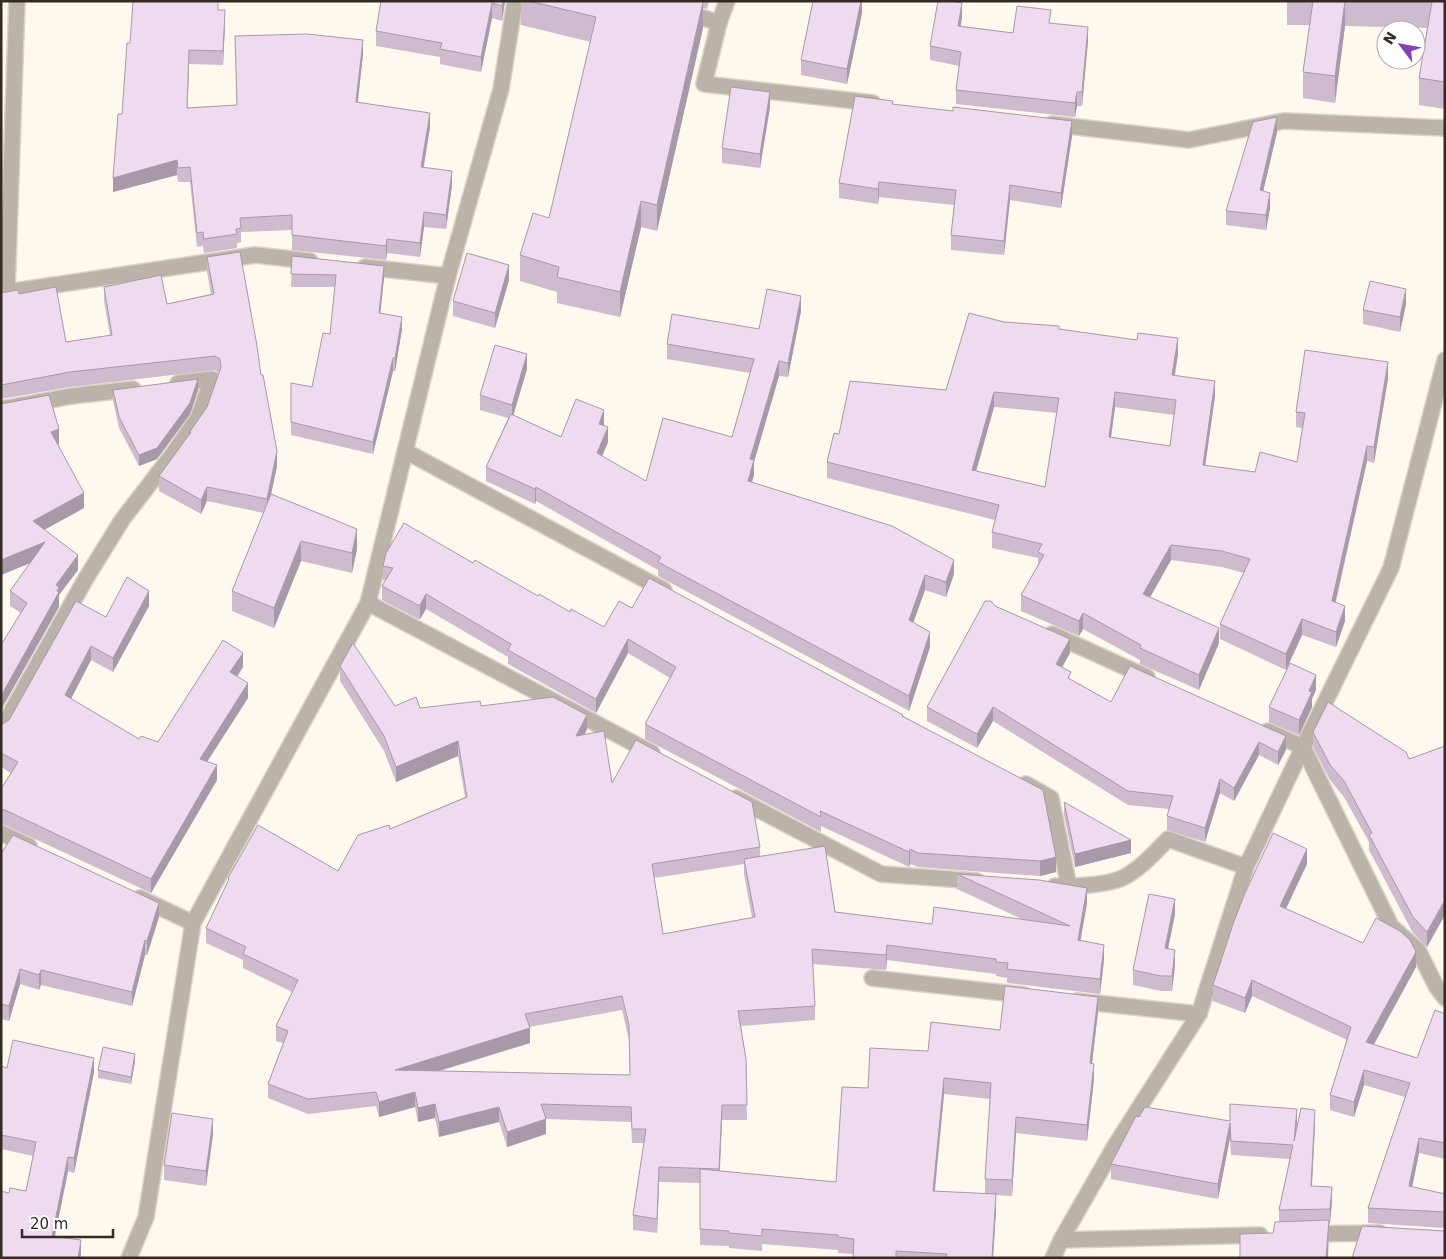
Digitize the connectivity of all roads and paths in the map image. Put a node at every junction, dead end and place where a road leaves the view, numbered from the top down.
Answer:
1 (17, 1) edge
2 (515, 1) edge
3 (650, 1) edge
4 (727, 1) edge
5 (719, 23) junction
6 (882, 104) edge
7 (1041, 123) edge
8 (1445, 128) edge
9 (323, 263) edge
10 (352, 266) edge
11 (448, 276) junction
12 (4, 292) edge
13 (1445, 360) edge
14 (166, 385) edge
15 (147, 387) edge
16 (1, 409) edge
17 (405, 451) junction
18 (676, 596) edge
19 (368, 603) junction
20 (1034, 626) edge
21 (1160, 683) edge
22 (1258, 727) edge
23 (1, 730) edge
24 (1303, 747) junction
25 (662, 759) edge
26 (1016, 779) edge
27 (724, 791) edge
28 (1, 832) edge
29 (45, 853) edge
30 (1246, 867) junction
31 (990, 882) edge
32 (1040, 885) edge
33 (1069, 887) junction
34 (124, 890) edge
35 (193, 923) junction
36 (872, 978) dead end
37 (1040, 997) edge
38 (1445, 998) edge
39 (1060, 999) edge
40 (1199, 1014) junction
41 (1276, 1234) edge
42 (1295, 1234) edge
43 (1390, 1234) edge
44 (1061, 1240) junction
45 (128, 1258) edge
46 (1053, 1258) edge

1 - 12 street
2 - 11 street
3 - 5 street
4 - 5 street
5 - 6 street
7 - 8 street
9 - 12 street
10 - 11 street
11 - 17 street
13 - 24 street
14 - 23 street
15 - 16 street
17 - 18 street
17 - 19 street
19 - 25 street
19 - 35 street
20 - 21 street
22 - 24 street
24 - 30 street
24 - 38 street
26 - 33 street
27 - 31 street
28 - 29 street
30 - 33 street
30 - 40 street
32 - 33 street
34 - 35 street
35 - 45 street
36 - 37 street
39 - 40 street
40 - 44 street
41 - 44 street
42 - 43 street
44 - 46 street

